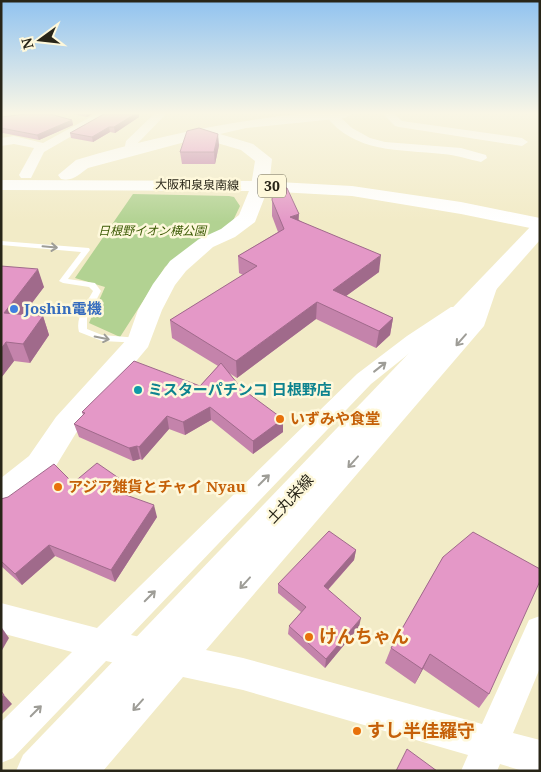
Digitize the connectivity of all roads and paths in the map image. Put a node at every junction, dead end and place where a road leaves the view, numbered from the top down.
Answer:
1 (39, 150) edge
2 (134, 150) edge
3 (251, 150) edge
4 (446, 150) edge
5 (502, 150) edge
6 (130, 151) joint
7 (480, 158) junction
8 (463, 165) dead end
9 (26, 175) junction
10 (67, 175) junction
11 (1, 176) edge
12 (261, 182) junction
13 (1, 185) edge
14 (540, 213) edge
15 (540, 226) edge
16 (1, 243) edge
17 (482, 292) junction
18 (139, 341) junction
19 (1, 497) edge
20 (1, 618) edge
21 (540, 631) edge
22 (102, 645) junction
23 (177, 660) junction
24 (1, 746) edge
25 (485, 757) edge
26 (540, 758) edge
27 (40, 771) edge
28 (79, 771) edge

1 - 9 street
2 - 6 main road
3 - 12 main road
4 - 7 street
5 - 7 street
6 - 10 main road
7 - 8 street
9 - 10 main road, 大阪和泉泉南線 / 30
9 - 11 main road, 大阪和泉泉南線 / 30
10 - 12 main road, 大阪和泉泉南線 / 30
12 - 13 main road, 大阪和泉泉南線 / 30
12 - 14 main road, 大阪和泉泉南線 / 30
12 - 15 main road, 大阪和泉泉南線 / 30
12 - 18 main road
15 - 17 main road, 土丸栄線
16 -> 18 lane
22 -> 17 street
17 -> 23 street
17 - 27 main road, 土丸栄線
18 - 19 main road
20 - 22 street
21 - 25 street
22 - 23 street
24 -> 22 street
23 - 25 street
23 -> 28 street
25 - 26 street

